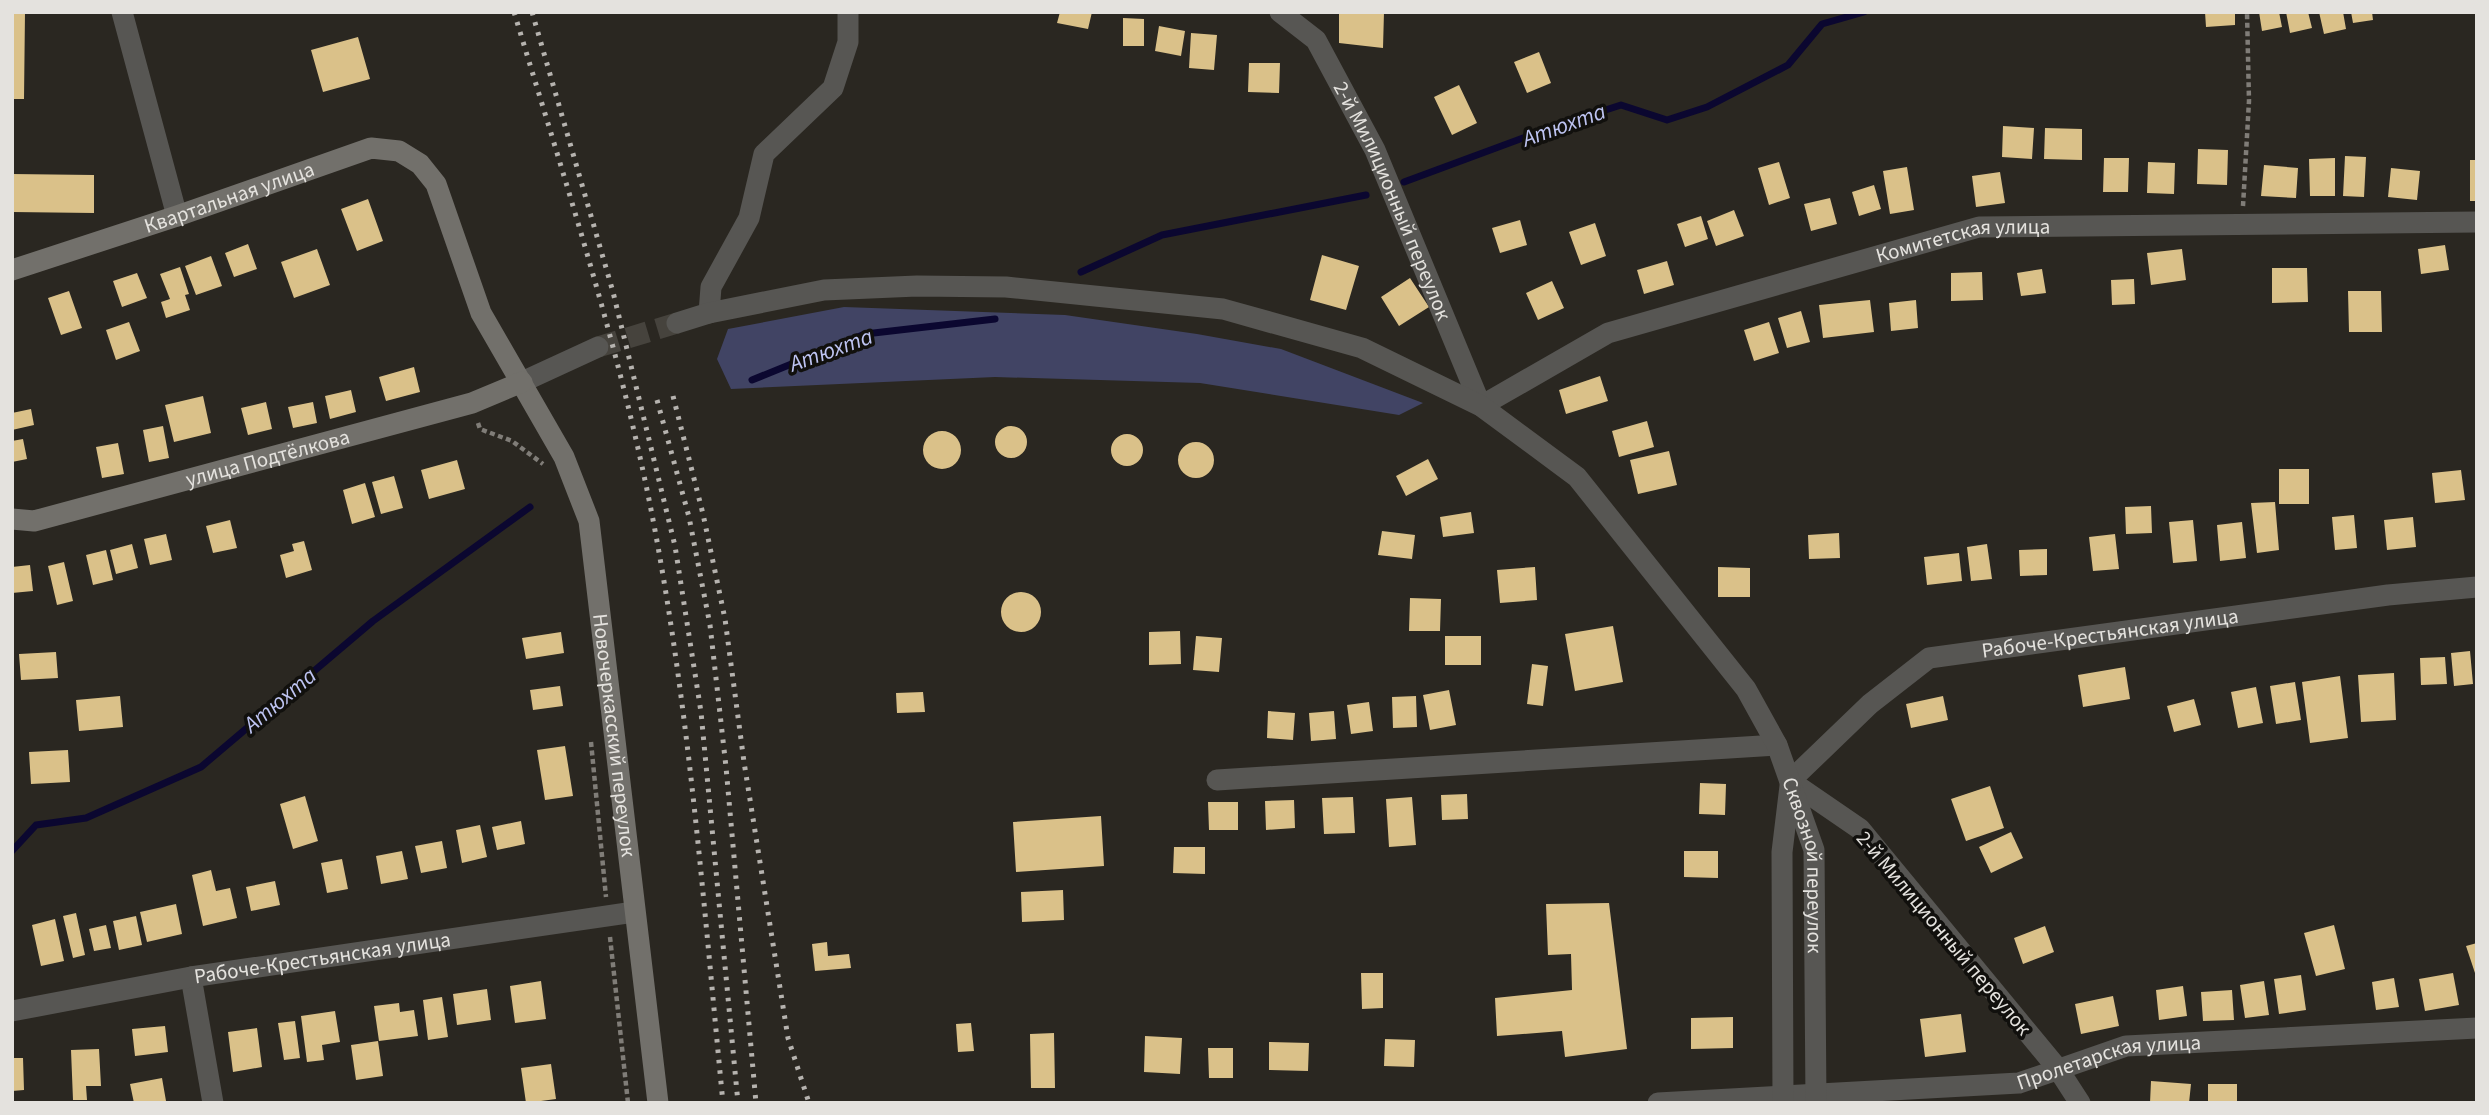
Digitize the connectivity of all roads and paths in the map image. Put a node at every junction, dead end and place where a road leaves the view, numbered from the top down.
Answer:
1 (122, 12) edge
2 (848, 12) edge
3 (1280, 12) edge
4 (2247, 12) edge
5 (436, 184) joint
6 (177, 216) junction
7 (2477, 222) edge
8 (2242, 224) junction
9 (12, 270) edge
10 (709, 313) junction
11 (677, 323) tunnel mouth
12 (598, 347) tunnel mouth
13 (522, 382) junction
14 (472, 402) junction
15 (1481, 406) junction
16 (544, 464) dead end
17 (12, 519) edge
18 (2477, 587) edge
19 (590, 731) dead end
20 (1777, 745) junction
21 (1217, 780) dead end
22 (1790, 781) junction
23 (634, 912) junction
24 (607, 916) junction
25 (191, 977) junction
26 (12, 1011) edge
27 (2477, 1028) edge
28 (2059, 1069) junction
29 (1783, 1099) edge
30 (1816, 1099) edge
31 (213, 1103) edge
32 (628, 1103) edge
33 (658, 1103) edge
34 (1658, 1103) edge
35 (2080, 1103) edge

1 - 6 street
2 - 10 street
3 - 15 street, 2-й Милиционный переулок
4 - 8 path
5 - 6 main road, Квартальная улица
5 - 13 main road, Новочеркасский переулок
6 - 9 main road, Квартальная улица
7 - 8 street, Комитетская улица
8 - 15 street, Комитетская улица
10 - 11 street
10 - 15 street
12 - 13 street
13 - 14 main road, улица Подтёлкова
13 - 23 main road, Новочеркасский переулок
14 - 16 path
14 - 17 main road, улица Подтёлкова
15 - 20 street
18 - 22 street, Рабоче-Крестьянская улица
19 - 24 path
20 - 21 street
20 - 22 street
22 - 28 street, 2-й Милиционный переулок
22 - 29 street, Сквозной переулок
22 - 30 street, Сквозной переулок
23 - 24 street, Рабоче-Крестьянская улица
23 - 33 main road, Новочеркасский переулок
24 - 25 street, Рабоче-Крестьянская улица
24 - 32 path
25 - 26 street, Рабоче-Крестьянская улица
25 - 31 street
27 - 28 street, Пролетарская улица
28 - 30 street, Пролетарская улица
28 - 35 street, 2-й Милиционный переулок
29 - 30 street, Пролетарская улица
29 - 34 street, Пролетарская улица

